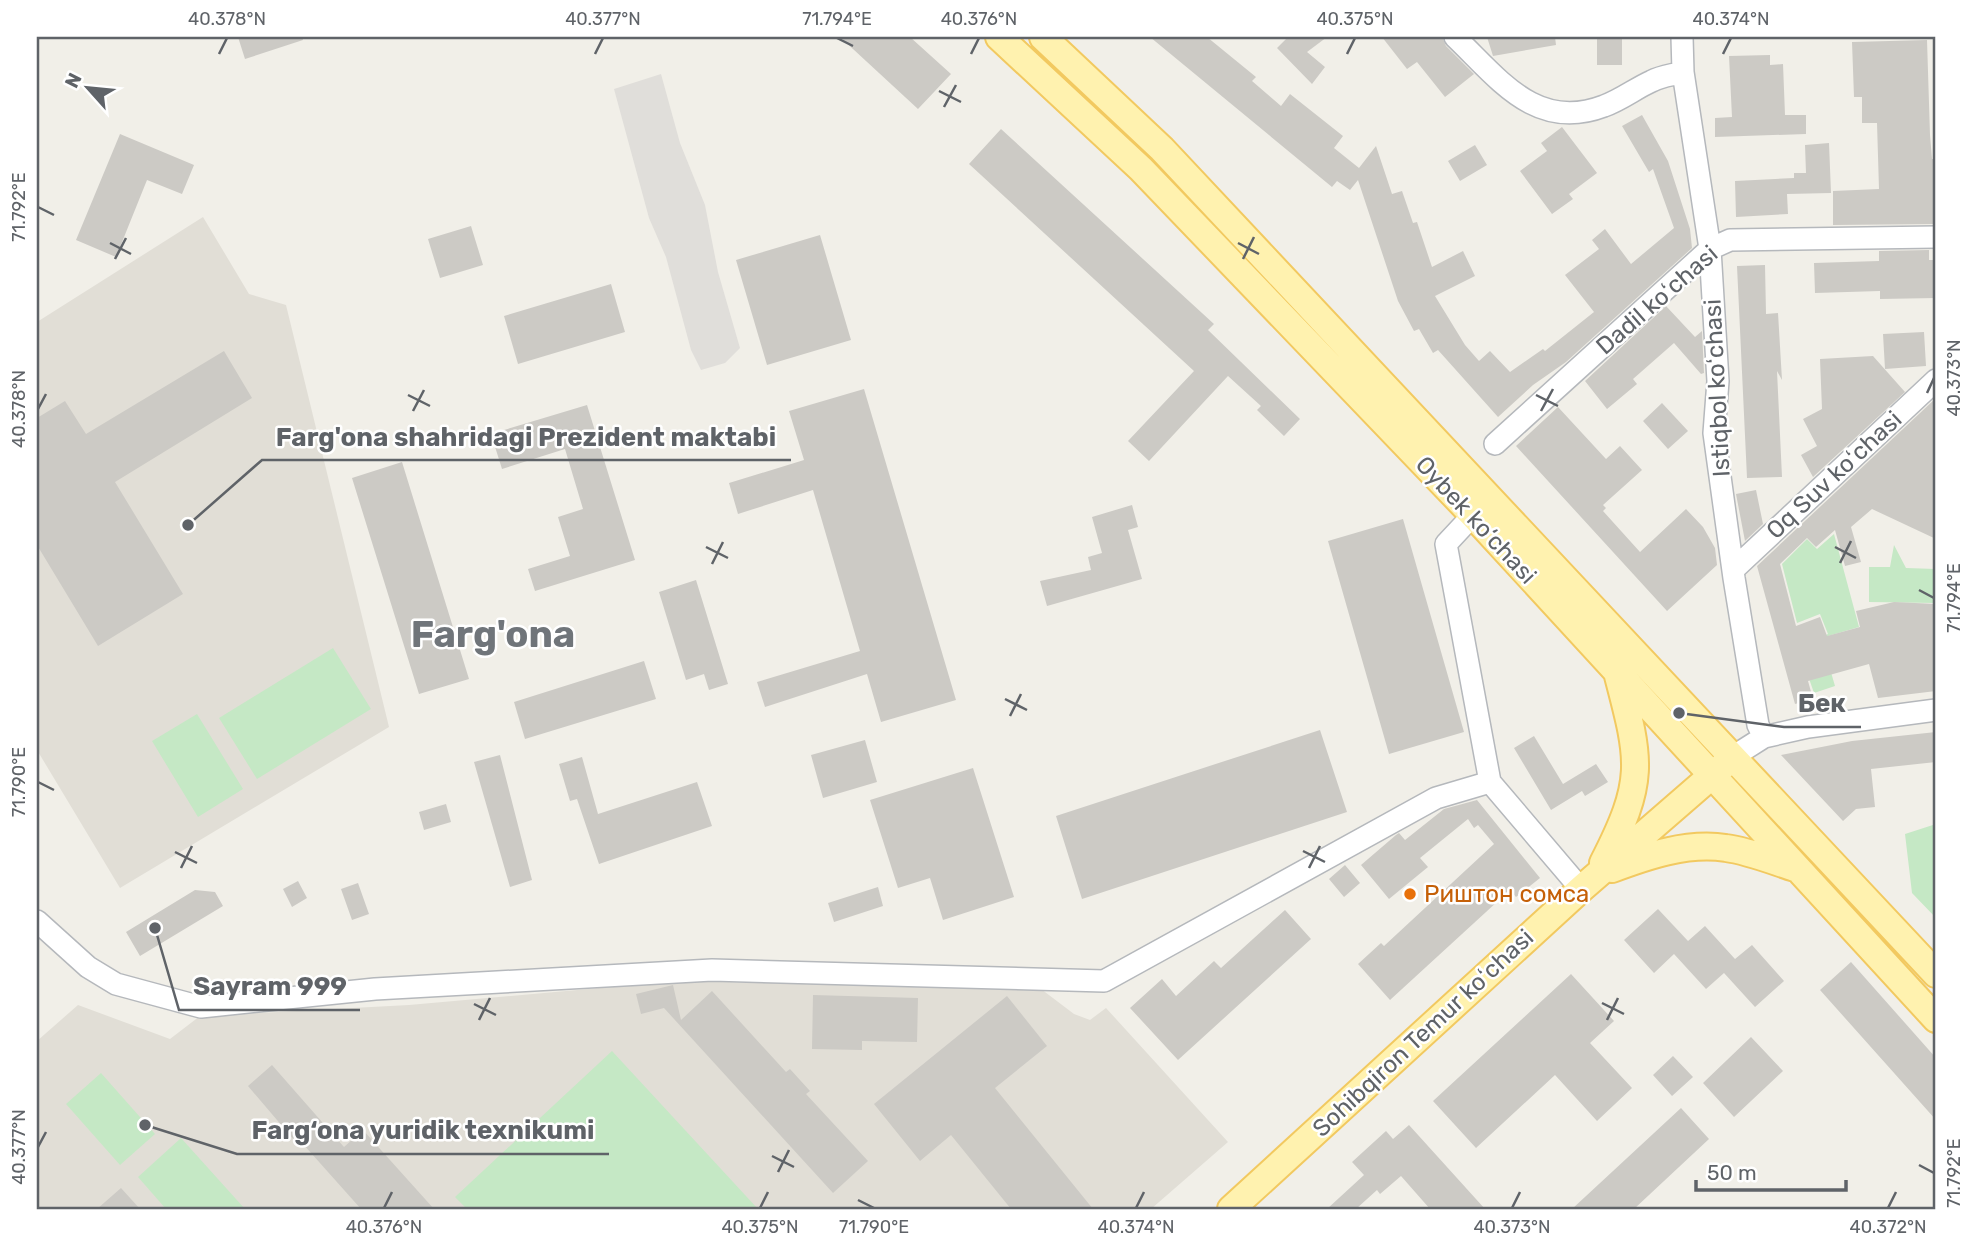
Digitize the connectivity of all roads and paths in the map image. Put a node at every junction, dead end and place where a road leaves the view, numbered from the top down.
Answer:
1 (999, 37) edge
2 (1043, 37) edge
3 (1455, 37) edge
4 (1682, 37) edge
5 (1683, 72) junction
6 (1936, 237) edge
7 (1710, 249) junction
8 (1936, 380) edge
9 (1495, 444) dead end
10 (1473, 515) junction
11 (1733, 570) junction
12 (1618, 674) junction
13 (1936, 710) edge
14 (1763, 737) junction
15 (1734, 756) junction
16 (1712, 776) junction
17 (1490, 782) junction
18 (1796, 868) junction
19 (1589, 881) junction
20 (37, 920) edge
21 (1936, 974) edge
22 (1936, 1019) edge
23 (1231, 1209) edge

1 - 10 main road, Oybek ko‘chasi
2 - 15 main road, Oybek ko‘chasi
3 - 5 street
4 - 5 street, Istiqbol koʻchasi
5 - 7 street, Istiqbol koʻchasi
6 - 7 street, Dadil koʻchasi
7 - 9 street, Dadil koʻchasi
7 - 11 street, Istiqbol koʻchasi
8 - 11 street, Oq Suv koʻchasi
10 - 12 main road, Oybek ko‘chasi
10 - 17 street
11 - 14 street, Istiqbol koʻchasi
12 - 16 main road, Oybek ko‘chasi
12 - 19 main road
13 - 14 street
14 - 15 street
15 - 16 main road, Sohibqiron Temur koʻchasi
15 - 21 main road, Oybek ko‘chasi
16 - 18 main road, Oybek ko‘chasi
16 - 19 main road, Sohibqiron Temur koʻchasi
17 - 19 street
17 - 20 street
18 - 19 main road
18 - 22 main road, Oybek ko‘chasi
19 - 23 main road, Sohibqiron Temur koʻchasi

